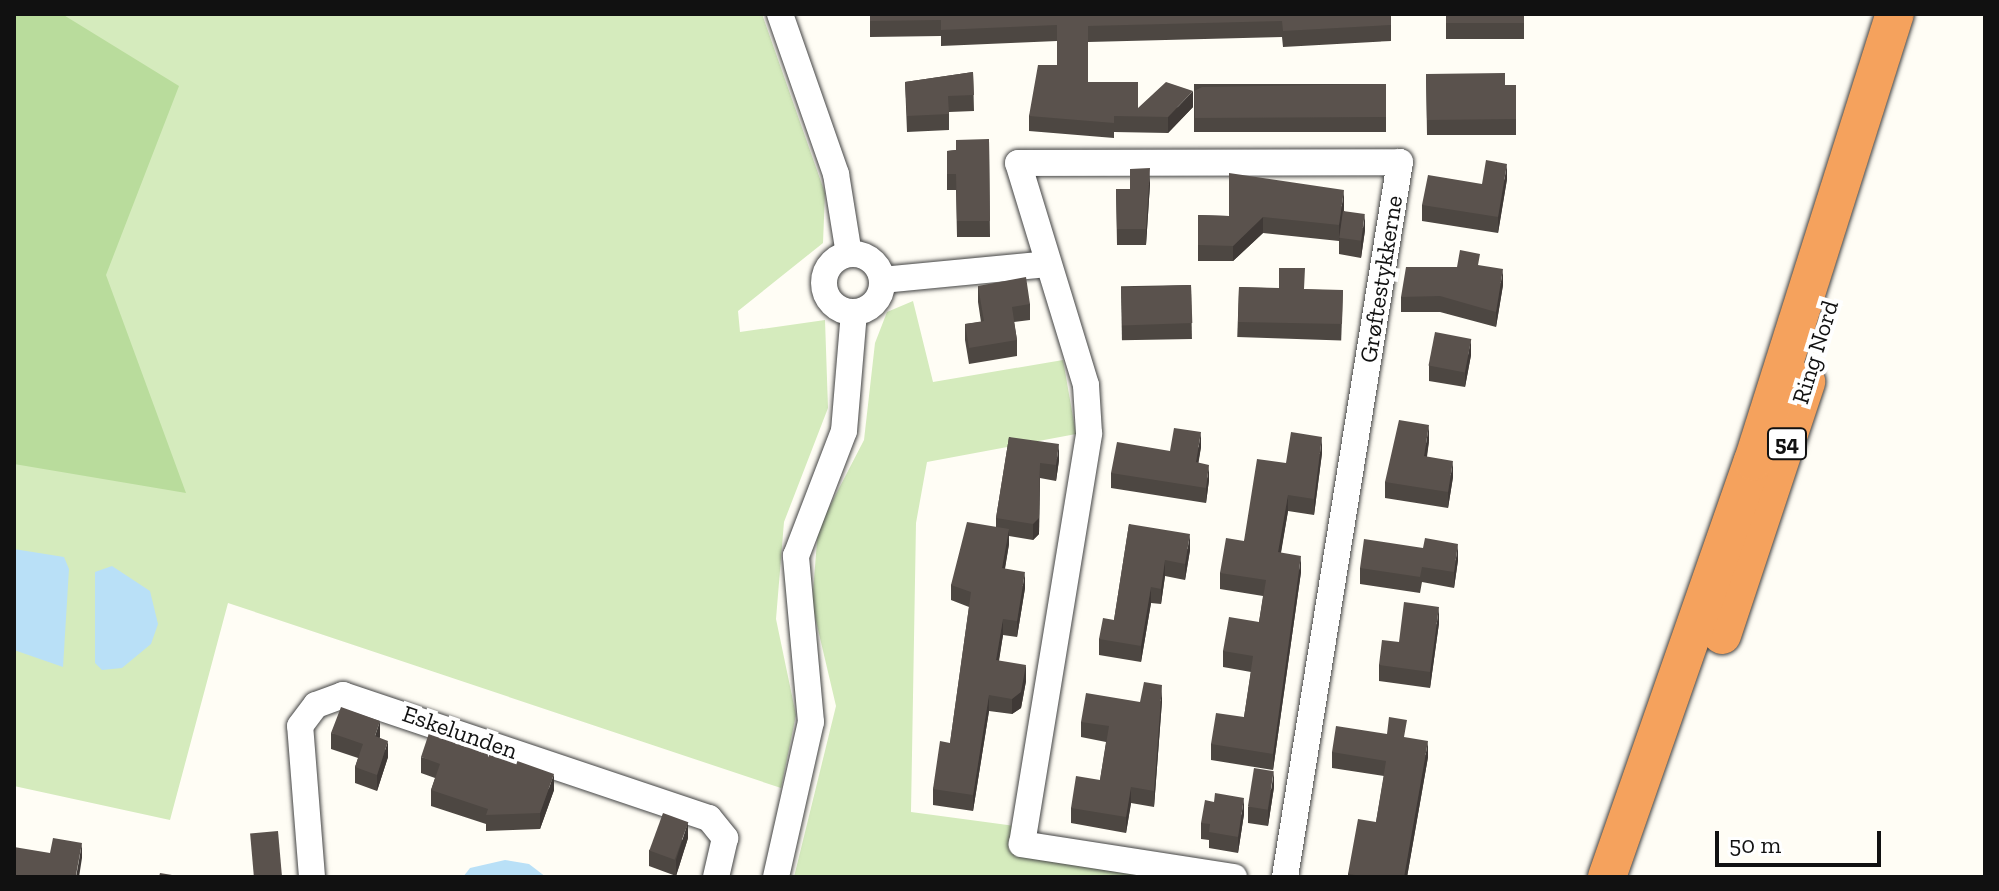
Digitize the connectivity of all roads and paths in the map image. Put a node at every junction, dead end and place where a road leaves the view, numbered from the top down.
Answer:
1 (780, 14) edge
2 (1895, 14) edge
3 (1919, 14) edge
4 (849, 254) junction
5 (1047, 264) junction
6 (882, 280) junction
7 (854, 313) junction
8 (1625, 874) edge
9 (312, 877) edge
10 (716, 877) edge
11 (776, 877) edge
12 (1234, 877) edge
13 (1285, 877) edge

1 - 4 street
2 - 8 highway, Ring Nord / 54
3 - 8 highway, Ring Nord / 54
4 - 6 street
4 - 7 street
5 - 6 street
5 - 12 street, Grøftestykkerne
5 - 13 street, Grøftestykkerne
6 - 7 street
7 - 11 street
9 - 10 street, Eskelunden

